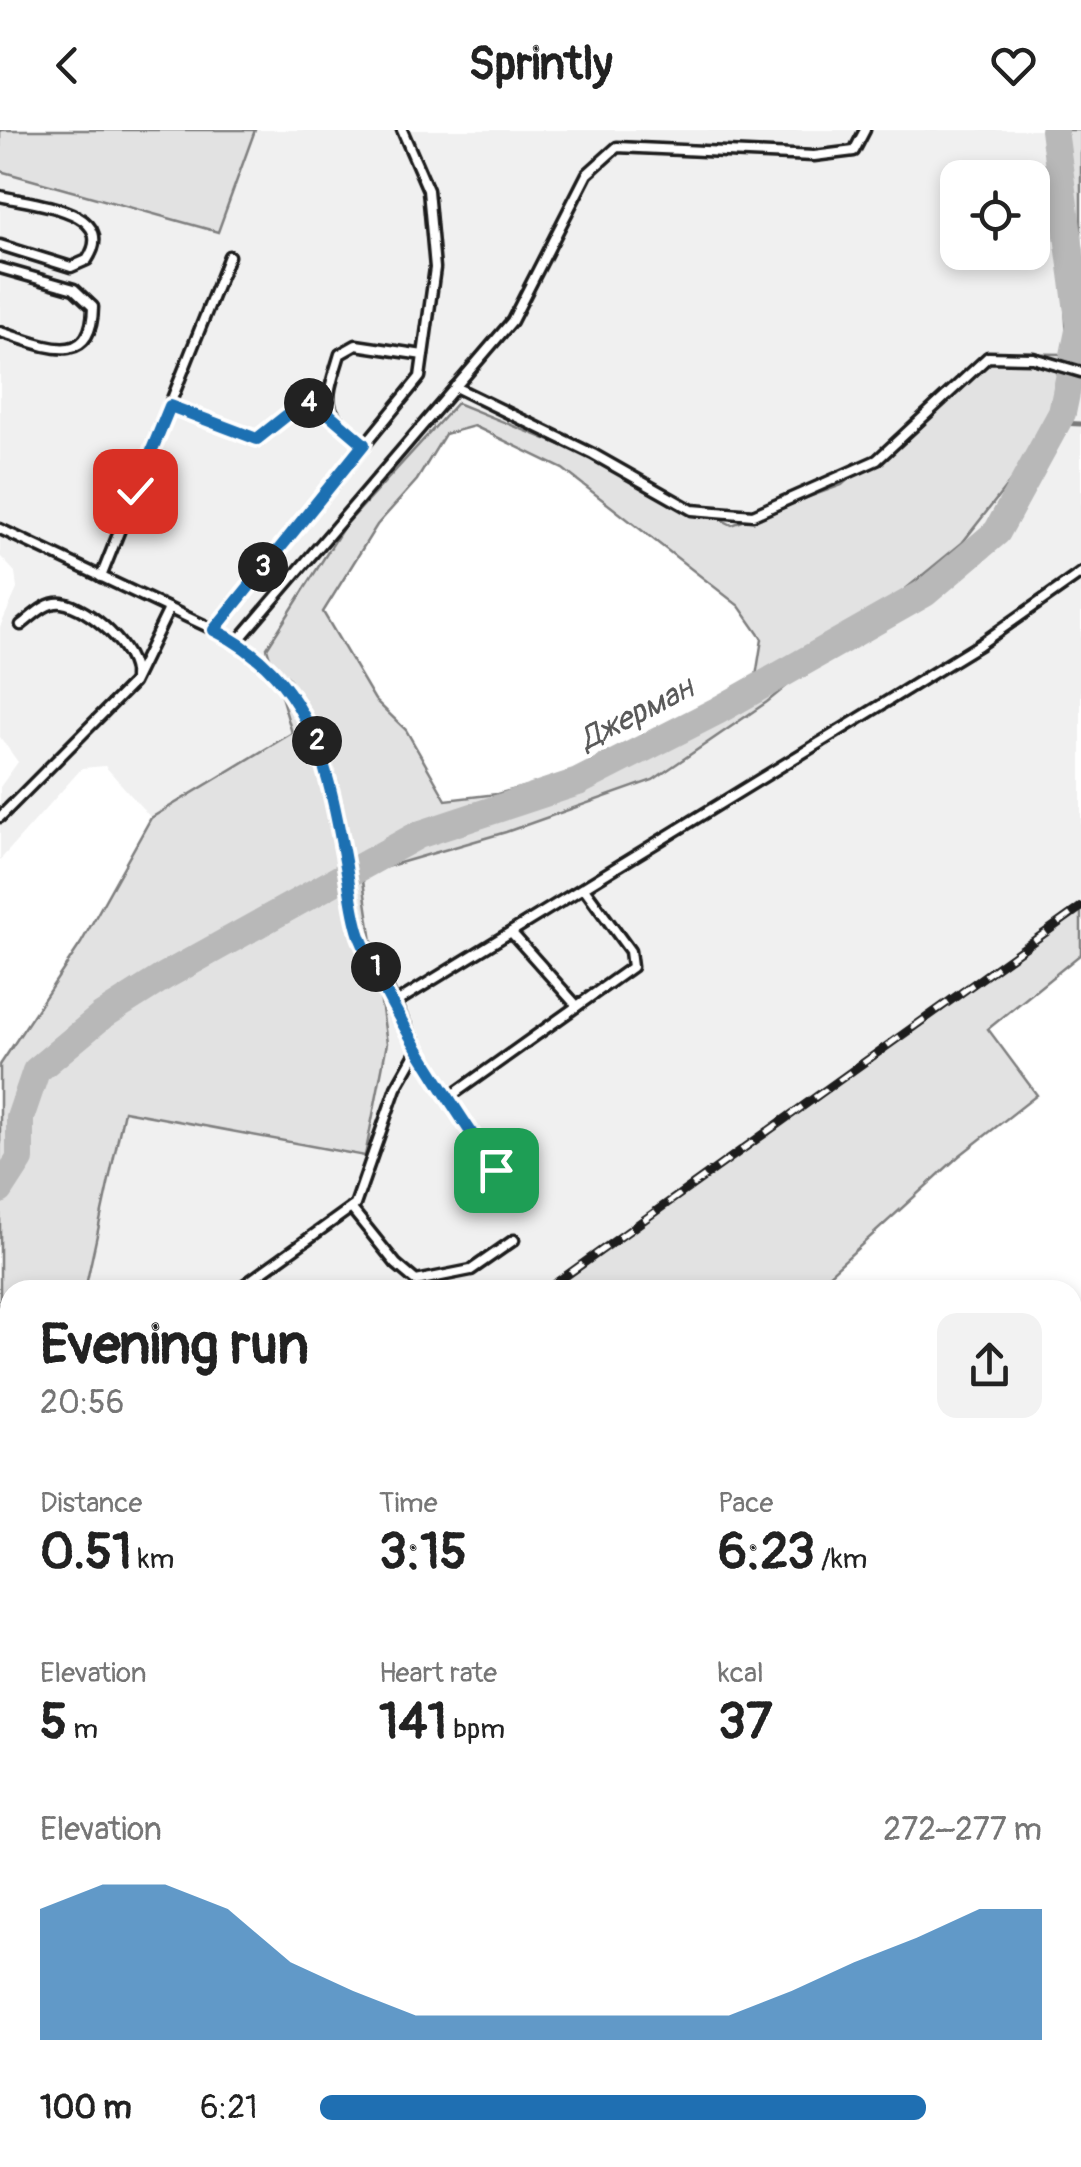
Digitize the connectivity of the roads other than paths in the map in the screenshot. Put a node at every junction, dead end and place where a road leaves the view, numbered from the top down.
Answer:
1 (402, 130) edge
2 (865, 130) edge
3 (0, 196) edge
4 (0, 245) edge
5 (230, 256) dead end
6 (0, 268) edge
7 (0, 332) edge
8 (423, 355) junction
9 (1081, 372) edge
10 (455, 387) junction
11 (326, 401) junction
12 (170, 406) junction
13 (364, 444) junction
14 (0, 529) edge
15 (1081, 573) edge
16 (101, 577) junction
17 (169, 609) junction
18 (21, 625) dead end
19 (214, 630) junction
20 (238, 641) junction
21 (133, 683) junction
22 (0, 816) edge
23 (584, 888) junction
24 (511, 932) junction
25 (394, 1003) junction
26 (577, 1006) junction
27 (418, 1049) junction
28 (448, 1098) junction
29 (496, 1170) dead end
30 (351, 1208) junction
31 (514, 1240) dead end
32 (250, 1280) edge

1 - 8 lane
2 - 10 lane
3 - 4 lane
5 - 12 lane
6 - 7 lane
8 - 11 lane
8 - 13 lane
9 - 10 lane
10 - 20 lane
11 - 12 lane
11 - 13 lane
12 - 16 lane
13 - 19 lane
14 - 16 lane
15 - 23 lane
16 - 17 lane
17 - 19 lane
17 - 21 lane
18 - 21 lane
19 - 20 lane
20 - 25 lane
21 - 22 lane
23 - 24 lane
23 - 26 lane
24 - 25 lane
24 - 26 lane
25 - 27 lane
26 - 28 lane
27 - 28 lane
27 - 30 lane
28 - 29 lane
30 - 31 lane
30 - 32 lane

